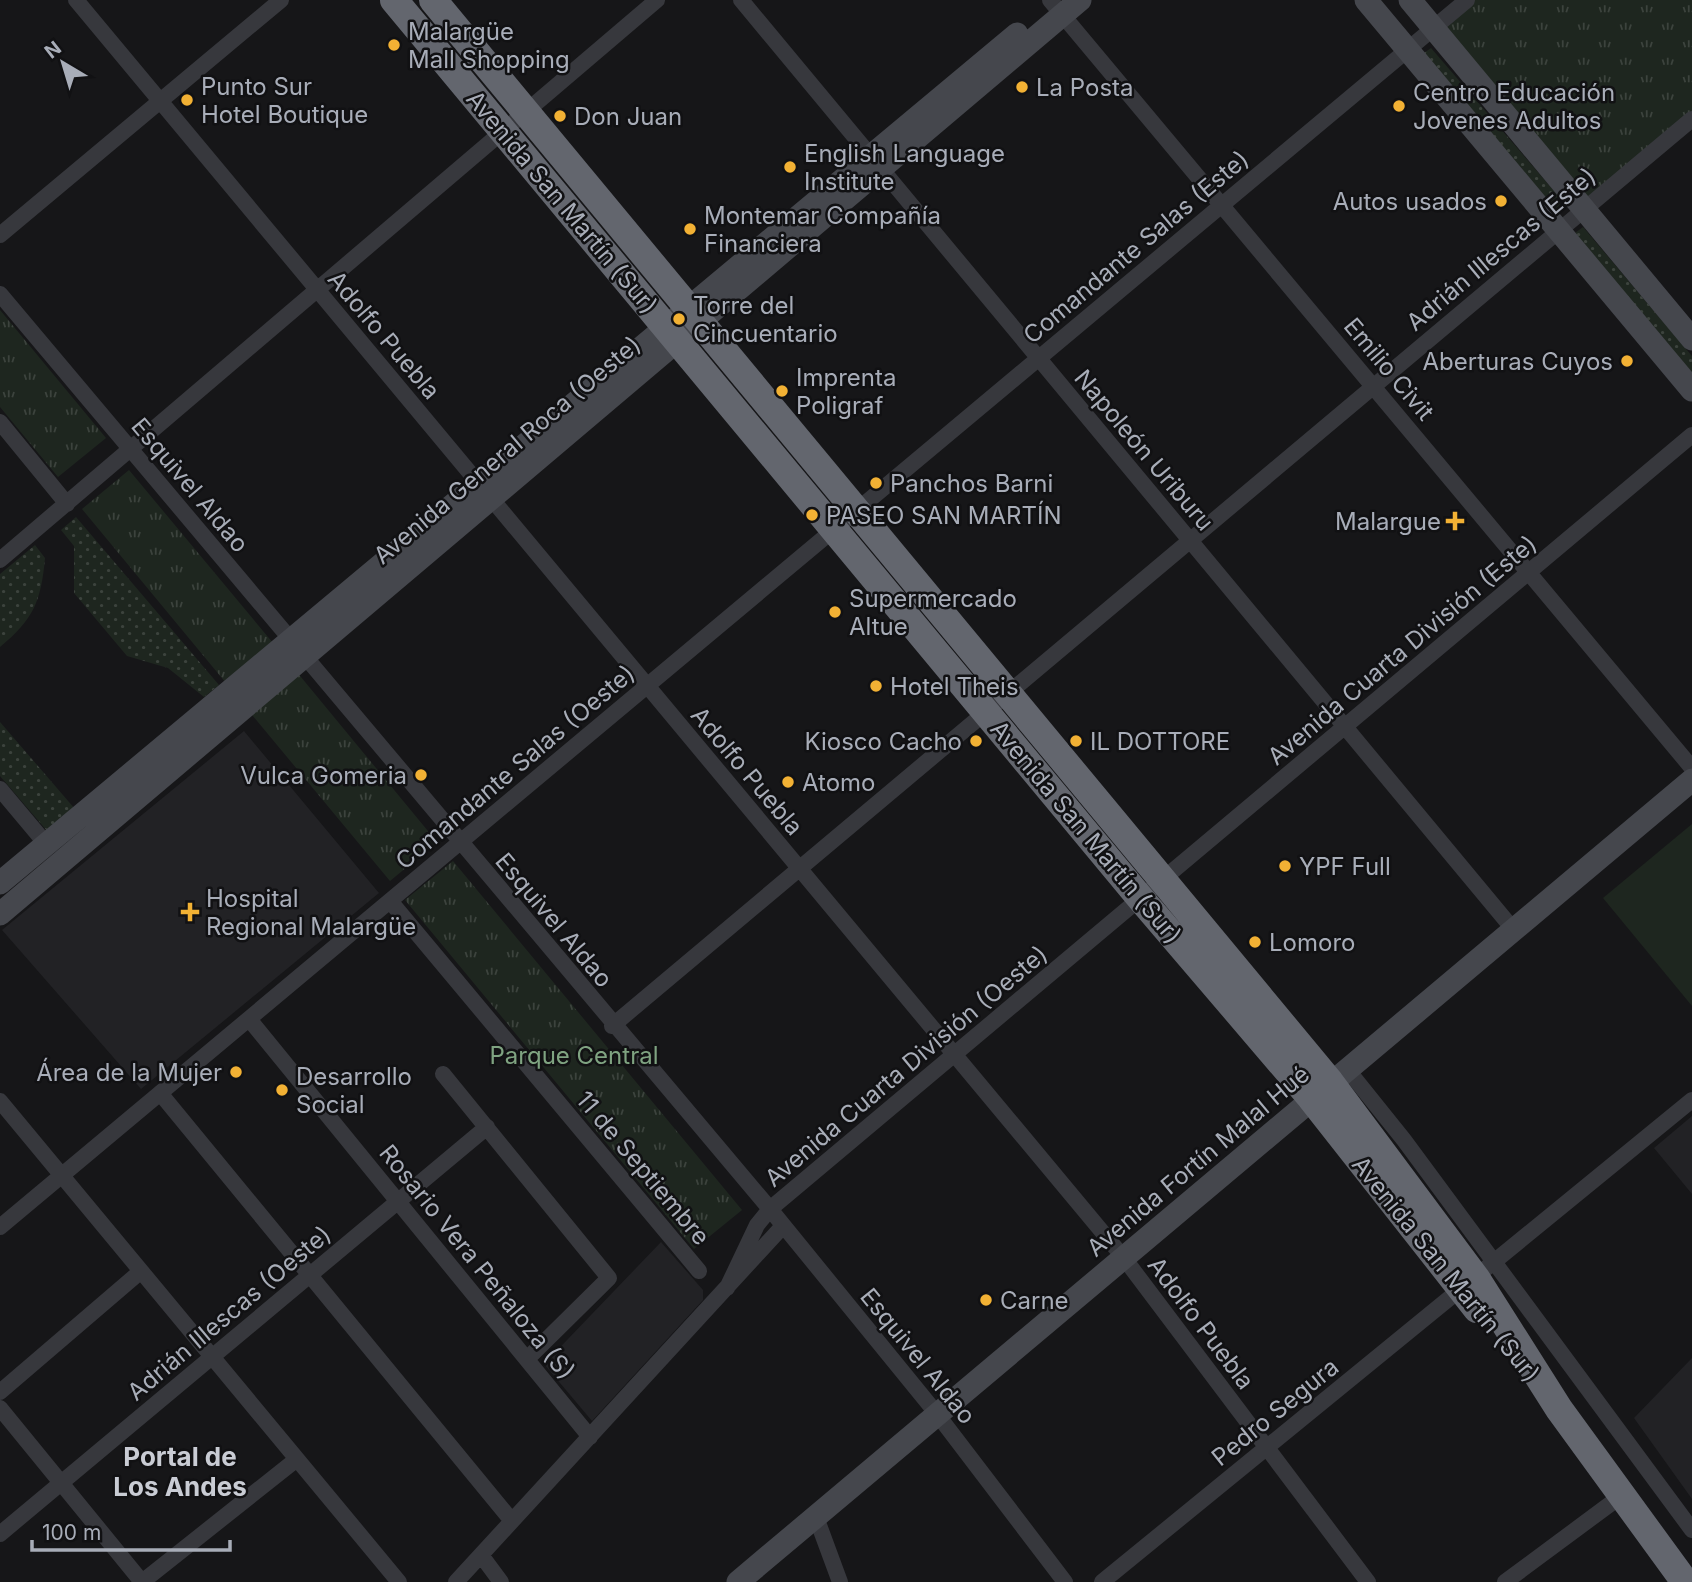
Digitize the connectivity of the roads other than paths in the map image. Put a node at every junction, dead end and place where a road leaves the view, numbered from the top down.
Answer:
1 (76, 0) edge
2 (281, 0) edge
3 (394, 0) edge
4 (433, 0) edge
5 (657, 0) edge
6 (741, 0) edge
7 (1080, 0) edge
8 (1366, 0) edge
9 (1410, 0) edge
10 (1467, 0) edge
11 (1056, 5) edge
12 (1434, 28) junction
13 (1407, 49) junction
14 (160, 101) junction
15 (525, 110) junction
16 (1692, 119) edge
17 (502, 130) junction
18 (876, 163) junction
19 (1221, 205) junction
20 (1584, 209) junction
21 (1559, 230) junction
22 (0, 235) edge
23 (317, 289) junction
24 (0, 294) edge
25 (695, 316) junction
26 (672, 335) junction
27 (1692, 339) edge
28 (1039, 359) junction
29 (1373, 386) junction
30 (1692, 390) edge
31 (0, 422) edge
32 (1692, 435) edge
33 (131, 450) junction
34 (485, 491) junction
35 (67, 504) junction
36 (857, 511) junction
37 (834, 530) junction
38 (1189, 540) junction
39 (0, 561) edge
40 (1529, 572) junction
41 (297, 649) junction
42 (647, 686) junction
43 (1007, 692) junction
44 (985, 711) junction
45 (1345, 727) junction
46 (1692, 768) edge
47 (1692, 780) edge
48 (0, 789) edge
49 (459, 843) junction
50 (47, 845) junction
51 (799, 868) junction
52 (1163, 880) junction
53 (0, 883) edge
54 (1141, 899) junction
55 (390, 901) junction
56 (0, 914) edge
57 (1513, 929) junction
58 (249, 1019) junction
59 (612, 1026) junction
60 (954, 1055) junction
61 (443, 1074) dead end
62 (1329, 1083) junction
63 (160, 1093) junction
64 (1692, 1100) edge
65 (0, 1101) edge
66 (486, 1127) junction
67 (61, 1175) junction
68 (398, 1202) junction
69 (769, 1209) junction
70 (783, 1226) junction
71 (0, 1227) edge
72 (1124, 1258) junction
73 (699, 1271) dead end
74 (141, 1272) junction
75 (310, 1276) junction
76 (1477, 1277) junction
77 (727, 1288) junction
78 (212, 1358) junction
79 (527, 1359) junction
80 (0, 1392) edge
81 (0, 1408) edge
82 (937, 1414) junction
83 (590, 1437) junction
84 (1267, 1448) junction
85 (297, 1459) junction
86 (61, 1483) junction
87 (1620, 1496) junction
88 (816, 1517) junction
89 (512, 1521) junction
90 (1692, 1531) edge
91 (0, 1534) edge
92 (481, 1555) junction
93 (142, 1582) edge
94 (399, 1582) edge
95 (456, 1582) edge
96 (501, 1582) edge
97 (738, 1582) edge
98 (840, 1582) edge
99 (1065, 1582) edge
100 (1102, 1582) edge
101 (1368, 1582) edge
102 (1505, 1582) edge
103 (1685, 1582) edge

1 - 14 street, Adolfo Puebla
2 - 14 street
3 - 17 highway, Avenida San Martín (Sur)
4 - 15 highway, Avenida San Martín (Sur)
5 - 15 street
6 - 18 street, Napoleón Uriburu
7 - 11 main road
8 - 13 main road
9 - 12 main road
10 - 12 street, Comandante Salas (Este)
11 - 18 main road, Avenida General Roca (Oeste)
11 - 19 street, Emilio Civit
12 - 13 street, Comandante Salas (Este)
12 - 20 main road
13 - 19 street, Comandante Salas (Este)
13 - 21 main road
14 - 22 street
14 - 23 street, Adolfo Puebla
15 - 17 street
15 - 25 highway, Avenida San Martín (Sur)
16 - 20 street, Adrián Illescas (Este)
17 - 23 street
17 - 26 highway, Avenida San Martín (Sur)
18 - 25 main road, Avenida General Roca (Oeste)
18 - 28 street, Napoleón Uriburu
19 - 28 street, Comandante Salas (Este)
19 - 29 street, Emilio Civit
20 - 21 street, Adrián Illescas (Este)
20 - 27 main road
21 - 29 street, Adrián Illescas (Este)
21 - 30 main road
23 - 33 street
23 - 34 street, Adolfo Puebla
24 - 33 street, Esquivel Aldao
25 - 26 main road, Avenida General Roca (Oeste)
25 - 36 highway, Avenida San Martín (Sur)
26 - 34 main road, Avenida General Roca (Oeste)
26 - 37 highway, Avenida San Martín (Sur)
28 - 36 street, Comandante Salas (Este)
28 - 38 street, Napoleón Uriburu
29 - 38 street, Adrián Illescas (Este)
29 - 40 street, Emilio Civit
31 - 35 street
32 - 40 street, Avenida Cuarta División (Este)
33 - 35 street
33 - 41 street, Esquivel Aldao
34 - 41 main road, Avenida General Roca (Oeste)
34 - 42 street, Adolfo Puebla
35 - 39 street
36 - 37 street, Comandante Salas (Este)
36 - 43 highway, Avenida San Martín (Sur)
37 - 42 street, Comandante Salas (Oeste)
37 - 44 highway, Avenida San Martín (Sur)
38 - 43 street, Adrián Illescas (Este)
38 - 45 street, Napoleón Uriburu
40 - 45 street, Avenida Cuarta División (Este)
40 - 46 street, Emilio Civit
41 - 49 street, Esquivel Aldao
41 - 50 main road, Avenida General Roca (Oeste)
41 - 56 main road, Avenida General Roca (Oeste)
42 - 49 street, Comandante Salas (Oeste)
42 - 51 street, Adolfo Puebla
43 - 44 street, Adrián Illescas (Este)
43 - 52 highway, Avenida San Martín (Sur)
44 - 51 street
44 - 54 highway, Avenida San Martín (Sur)
45 - 52 street, Avenida Cuarta División (Este)
45 - 57 street, Napoleón Uriburu
47 - 57 main road, Avenida Fortín Malal Hué
48 - 50 street
49 - 55 street, Comandante Salas (Oeste)
49 - 59 street, Esquivel Aldao
50 - 53 main road, Avenida General Roca (Oeste)
51 - 59 street
51 - 60 street, Adolfo Puebla
52 - 54 street, Avenida Cuarta División (Este)
52 - 62 highway, Avenida San Martín (Sur)
54 - 60 street, Avenida Cuarta División (Oeste)
54 - 62 highway, Avenida San Martín (Sur)
55 - 58 street, Comandante Salas (Oeste)
55 - 73 street, 11 de Septiembre
57 - 62 main road, Avenida Fortín Malal Hué
58 - 63 street, Comandante Salas (Oeste)
58 - 68 street, Rosario Vera Peñaloza (S)
59 - 69 street, Esquivel Aldao
60 - 69 street, Avenida Cuarta División (Oeste)
60 - 72 street, Adolfo Puebla
61 - 66 street
62 - 72 main road, Avenida Fortín Malal Hué
62 - 76 highway, Avenida San Martín (Sur)
62 - 76 street
63 - 67 street, Comandante Salas (Oeste)
63 - 75 street
64 - 76 street, Pedro Segura
65 - 67 street
66 - 68 street, Adrián Illescas (Oeste)
66 - 79 street
67 - 71 street, Comandante Salas (Oeste)
67 - 74 street
68 - 75 street, Adrián Illescas (Oeste)
68 - 79 street, Rosario Vera Peñaloza (S)
69 - 70 street, Esquivel Aldao
69 - 77 street, Avenida Cuarta División (Oeste)
70 - 77 street, Avenida Cuarta División (Oeste)
70 - 82 street, Esquivel Aldao
72 - 82 main road, Avenida Fortín Malal Hué
72 - 84 street, Adolfo Puebla
74 - 78 street
74 - 80 street
75 - 78 street, Adrián Illescas (Oeste)
75 - 89 street
76 - 84 street, Pedro Segura
76 - 87 highway, Avenida San Martín (Sur)
76 - 90 street
77 - 83 street, Avenida Cuarta División (Oeste)
78 - 85 street
78 - 86 street, Adrián Illescas (Oeste)
79 - 83 street, Rosario Vera Peñaloza (S)
81 - 86 street
82 - 88 main road, Avenida Fortín Malal Hué
82 - 99 street, Esquivel Aldao
83 - 89 street, Avenida Cuarta División (Oeste)
84 - 100 street, Pedro Segura
84 - 101 street, Adolfo Puebla
85 - 93 street
85 - 94 street
86 - 91 street, Adrián Illescas (Oeste)
86 - 93 street
87 - 102 street
87 - 103 highway, Avenida San Martín (Sur)
88 - 97 main road, Avenida Fortín Malal Hué
88 - 98 street
89 - 92 street, Avenida Cuarta División (Oeste)
92 - 95 street, Avenida Cuarta División (Oeste)
92 - 96 street

